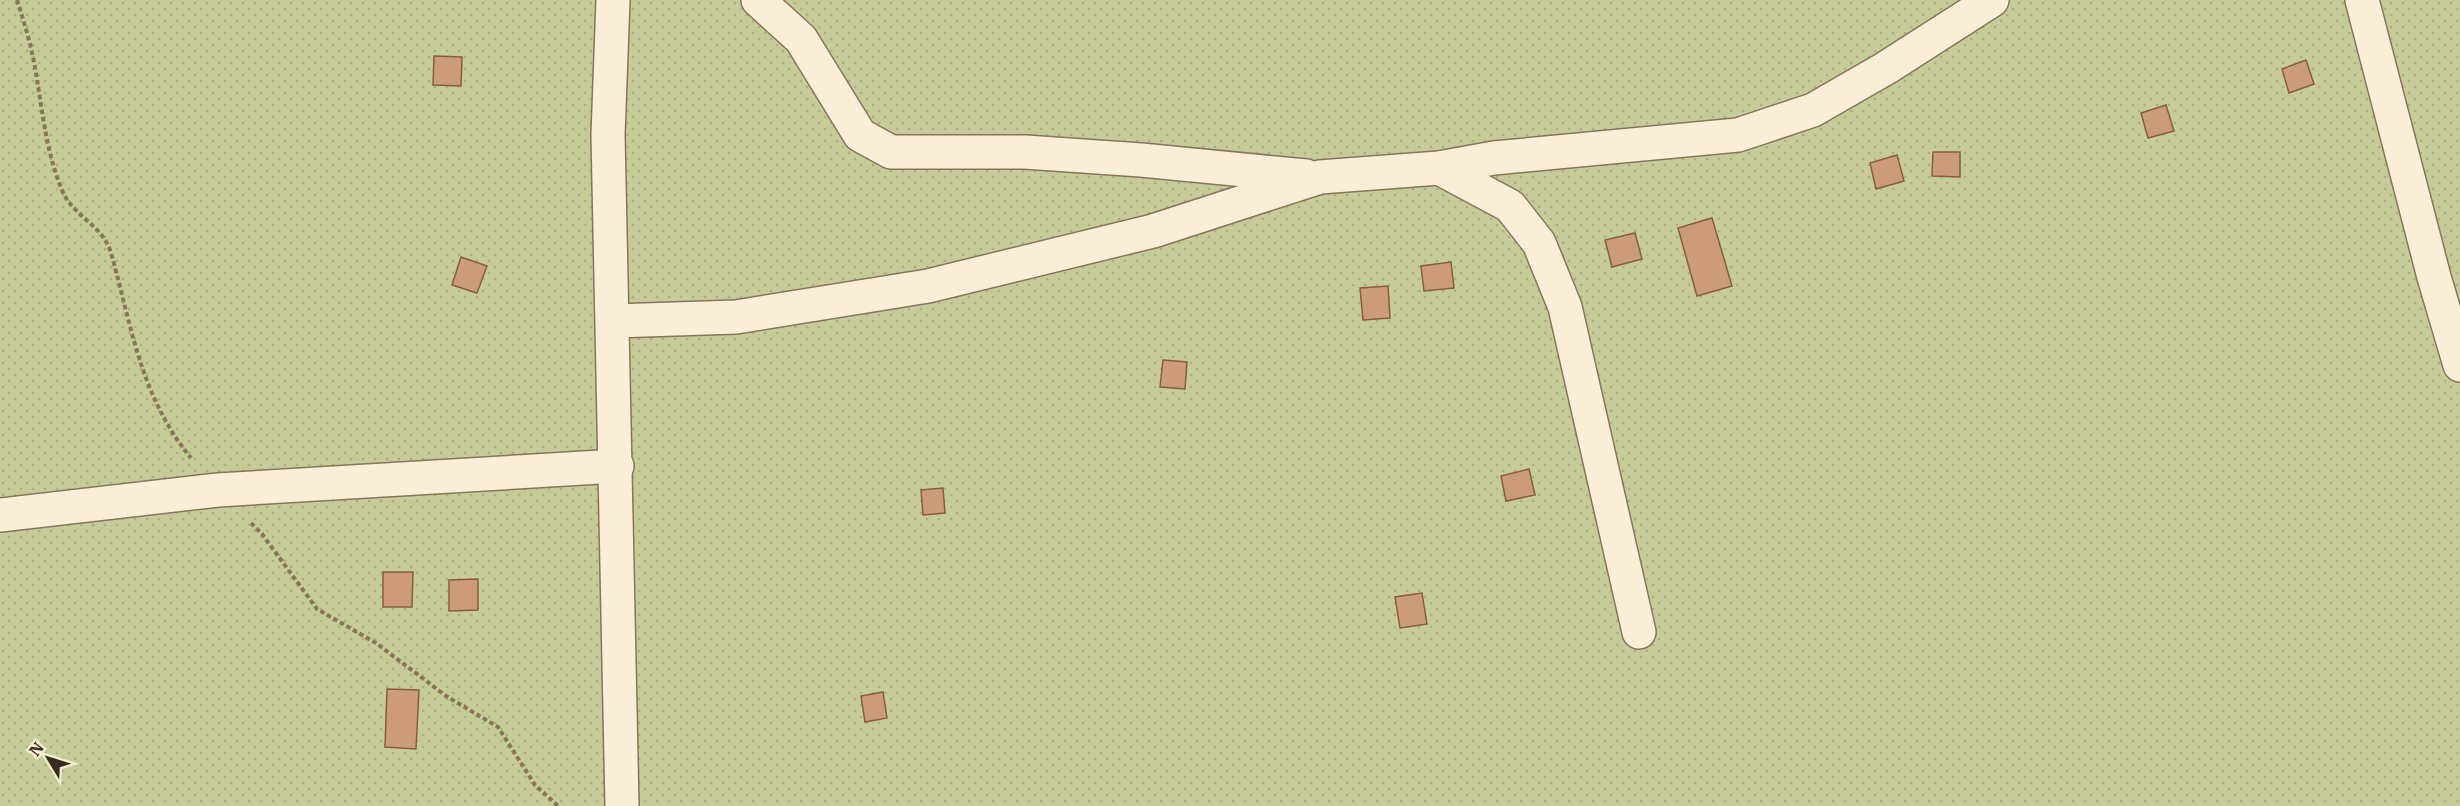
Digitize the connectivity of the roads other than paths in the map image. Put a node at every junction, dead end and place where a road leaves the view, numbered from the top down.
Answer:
1 (613, 0) edge
2 (758, 0) edge
3 (1992, 0) edge
4 (2362, 0) edge
5 (1439, 168) junction
6 (1320, 177) junction
7 (614, 321) junction
8 (2460, 365) edge
9 (617, 466) junction
10 (0, 515) edge
11 (1639, 632) dead end
12 (622, 806) edge

1 - 7 street
2 - 6 street
3 - 5 street
4 - 8 street
5 - 6 street
5 - 11 street
6 - 7 street
7 - 9 street
9 - 10 street
9 - 12 street

